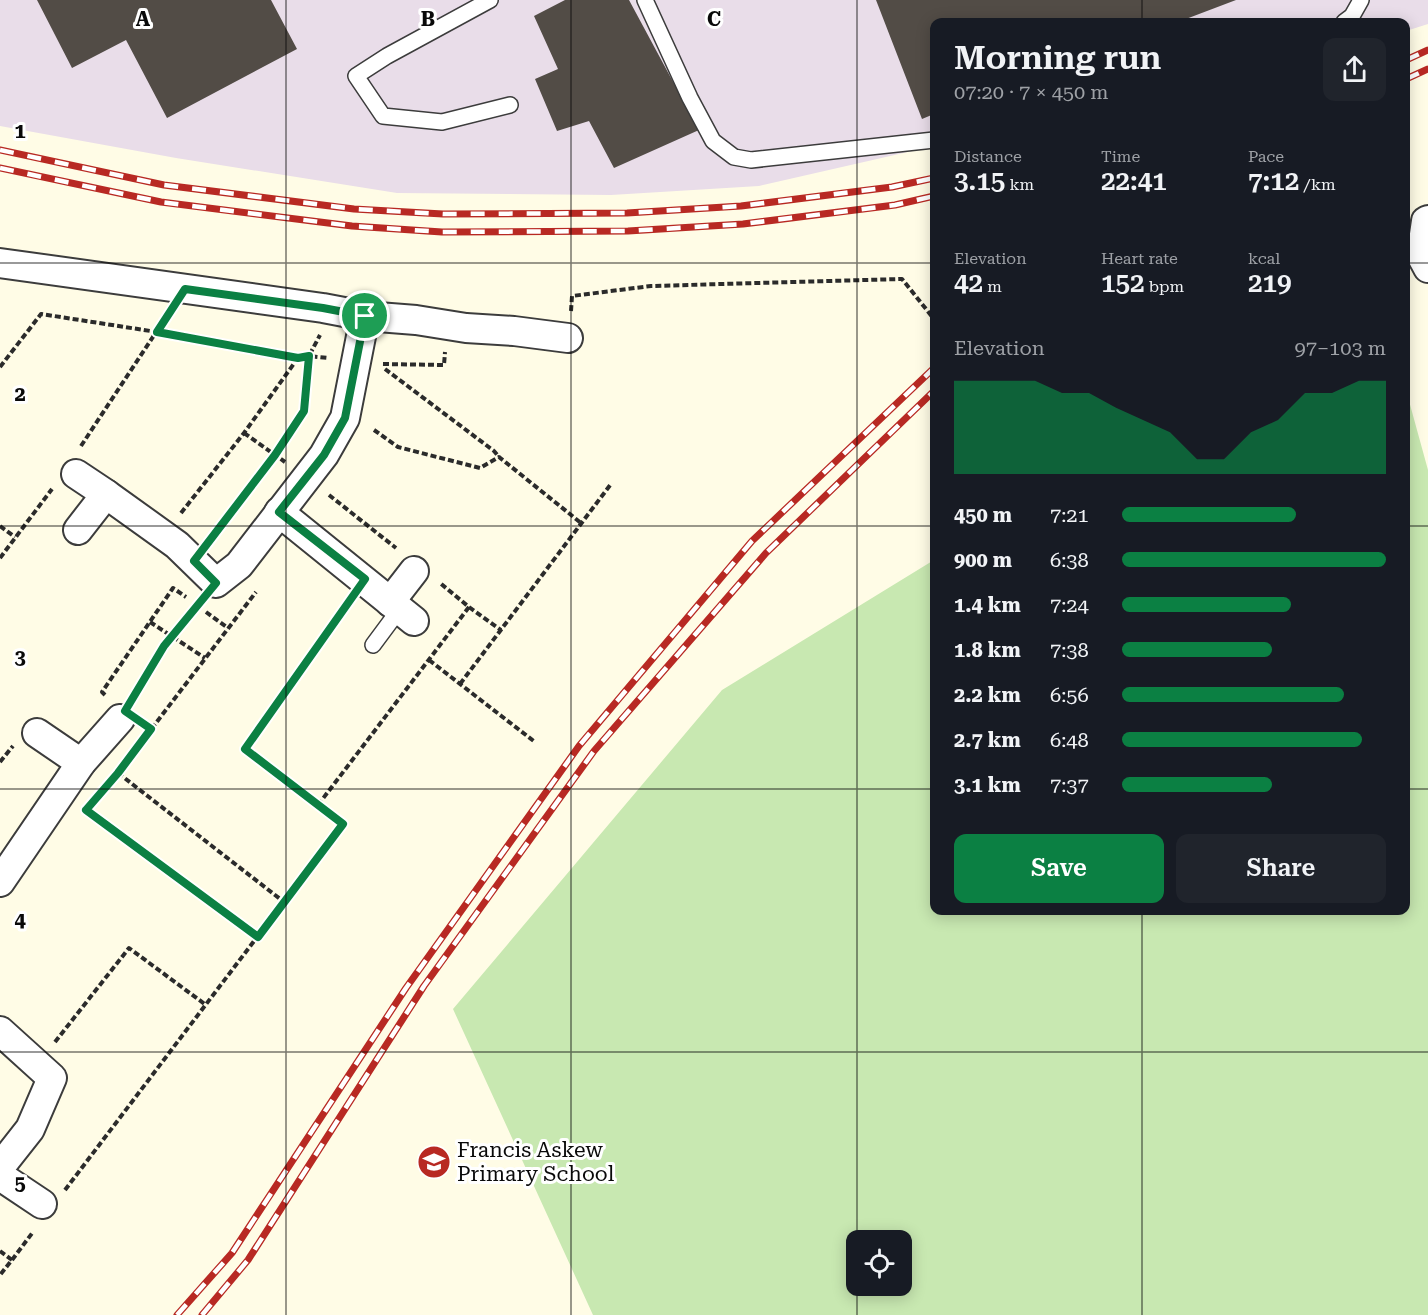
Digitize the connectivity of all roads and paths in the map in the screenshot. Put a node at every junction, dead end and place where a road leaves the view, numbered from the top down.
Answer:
1 (490, 0) edge
2 (645, 0) edge
3 (1361, 0) edge
4 (1349, 18) edge
5 (510, 105) dead end
6 (930, 140) edge
7 (1428, 220) edge
8 (0, 263) edge
9 (1428, 267) edge
10 (185, 289) junction
11 (332, 310) junction
12 (930, 314) edge
13 (365, 316) junction
14 (447, 325) junction
15 (157, 332) junction
16 (568, 338) joint
17 (309, 356) junction
18 (298, 358) junction
19 (0, 367) edge
20 (374, 430) dead end
21 (500, 458) junction
22 (70, 470) junction
23 (611, 484) dead end
24 (106, 494) junction
25 (279, 512) junction
26 (582, 524) junction
27 (0, 526) edge
28 (78, 530) dead end
29 (163, 535) junction
30 (15, 537) junction
31 (0, 558) edge
32 (194, 561) junction
33 (414, 571) dead end
34 (365, 579) junction
35 (216, 583) junction
36 (262, 583) dead end
37 (469, 607) dead end
38 (401, 611) junction
39 (150, 622) junction
40 (228, 628) junction
41 (501, 630) junction
42 (373, 645) dead end
43 (205, 658) junction
44 (429, 660) dead end
45 (460, 684) junction
46 (123, 715) junction
47 (151, 729) junction
48 (36, 733) dead end
49 (535, 742) dead end
50 (81, 763) junction
51 (118, 773) junction
52 (63, 791) junction
53 (86, 810) junction
54 (0, 882) edge
55 (284, 902) junction
56 (258, 937) junction
57 (206, 1005) junction
58 (0, 1031) edge
59 (37, 1064) junction
60 (0, 1167) edge
61 (0, 1176) edge
62 (48, 1207) junction
63 (0, 1251) edge
64 (12, 1260) junction
65 (0, 1275) edge

1 - 5 lane
2 - 6 lane
3 - 4 lane
7 - 9 street
8 - 10 street
10 - 11 street
10 - 15 path
11 - 13 street
11 - 17 path
12 - 16 path
13 - 14 street
13 - 25 street
14 - 16 street
14 - 21 path
15 - 18 path
15 - 19 path
15 - 22 path
17 - 18 path
17 - 32 path
18 - 29 path
20 - 21 path
21 - 26 path
22 - 24 street
22 - 30 path
23 - 26 path
24 - 28 street
24 - 29 street
25 - 34 street
25 - 35 street
26 - 41 path
27 - 30 path
29 - 32 street
30 - 31 path
32 - 35 street
33 - 38 street
34 - 38 street
34 - 55 path
35 - 46 path
36 - 40 path
37 - 41 path
38 - 42 lane
39 - 40 path
39 - 43 path
39 - 46 path
40 - 43 path
41 - 45 path
43 - 47 path
44 - 45 path
45 - 49 path
46 - 47 path
46 - 50 street
47 - 51 path
48 - 50 street
50 - 52 street
51 - 53 path
51 - 55 path
52 - 53 path
52 - 54 street
53 - 56 path
55 - 56 path
56 - 57 path
57 - 59 path
57 - 62 path
58 - 59 street
59 - 60 street
61 - 62 street
62 - 64 path
63 - 64 path
64 - 65 path

